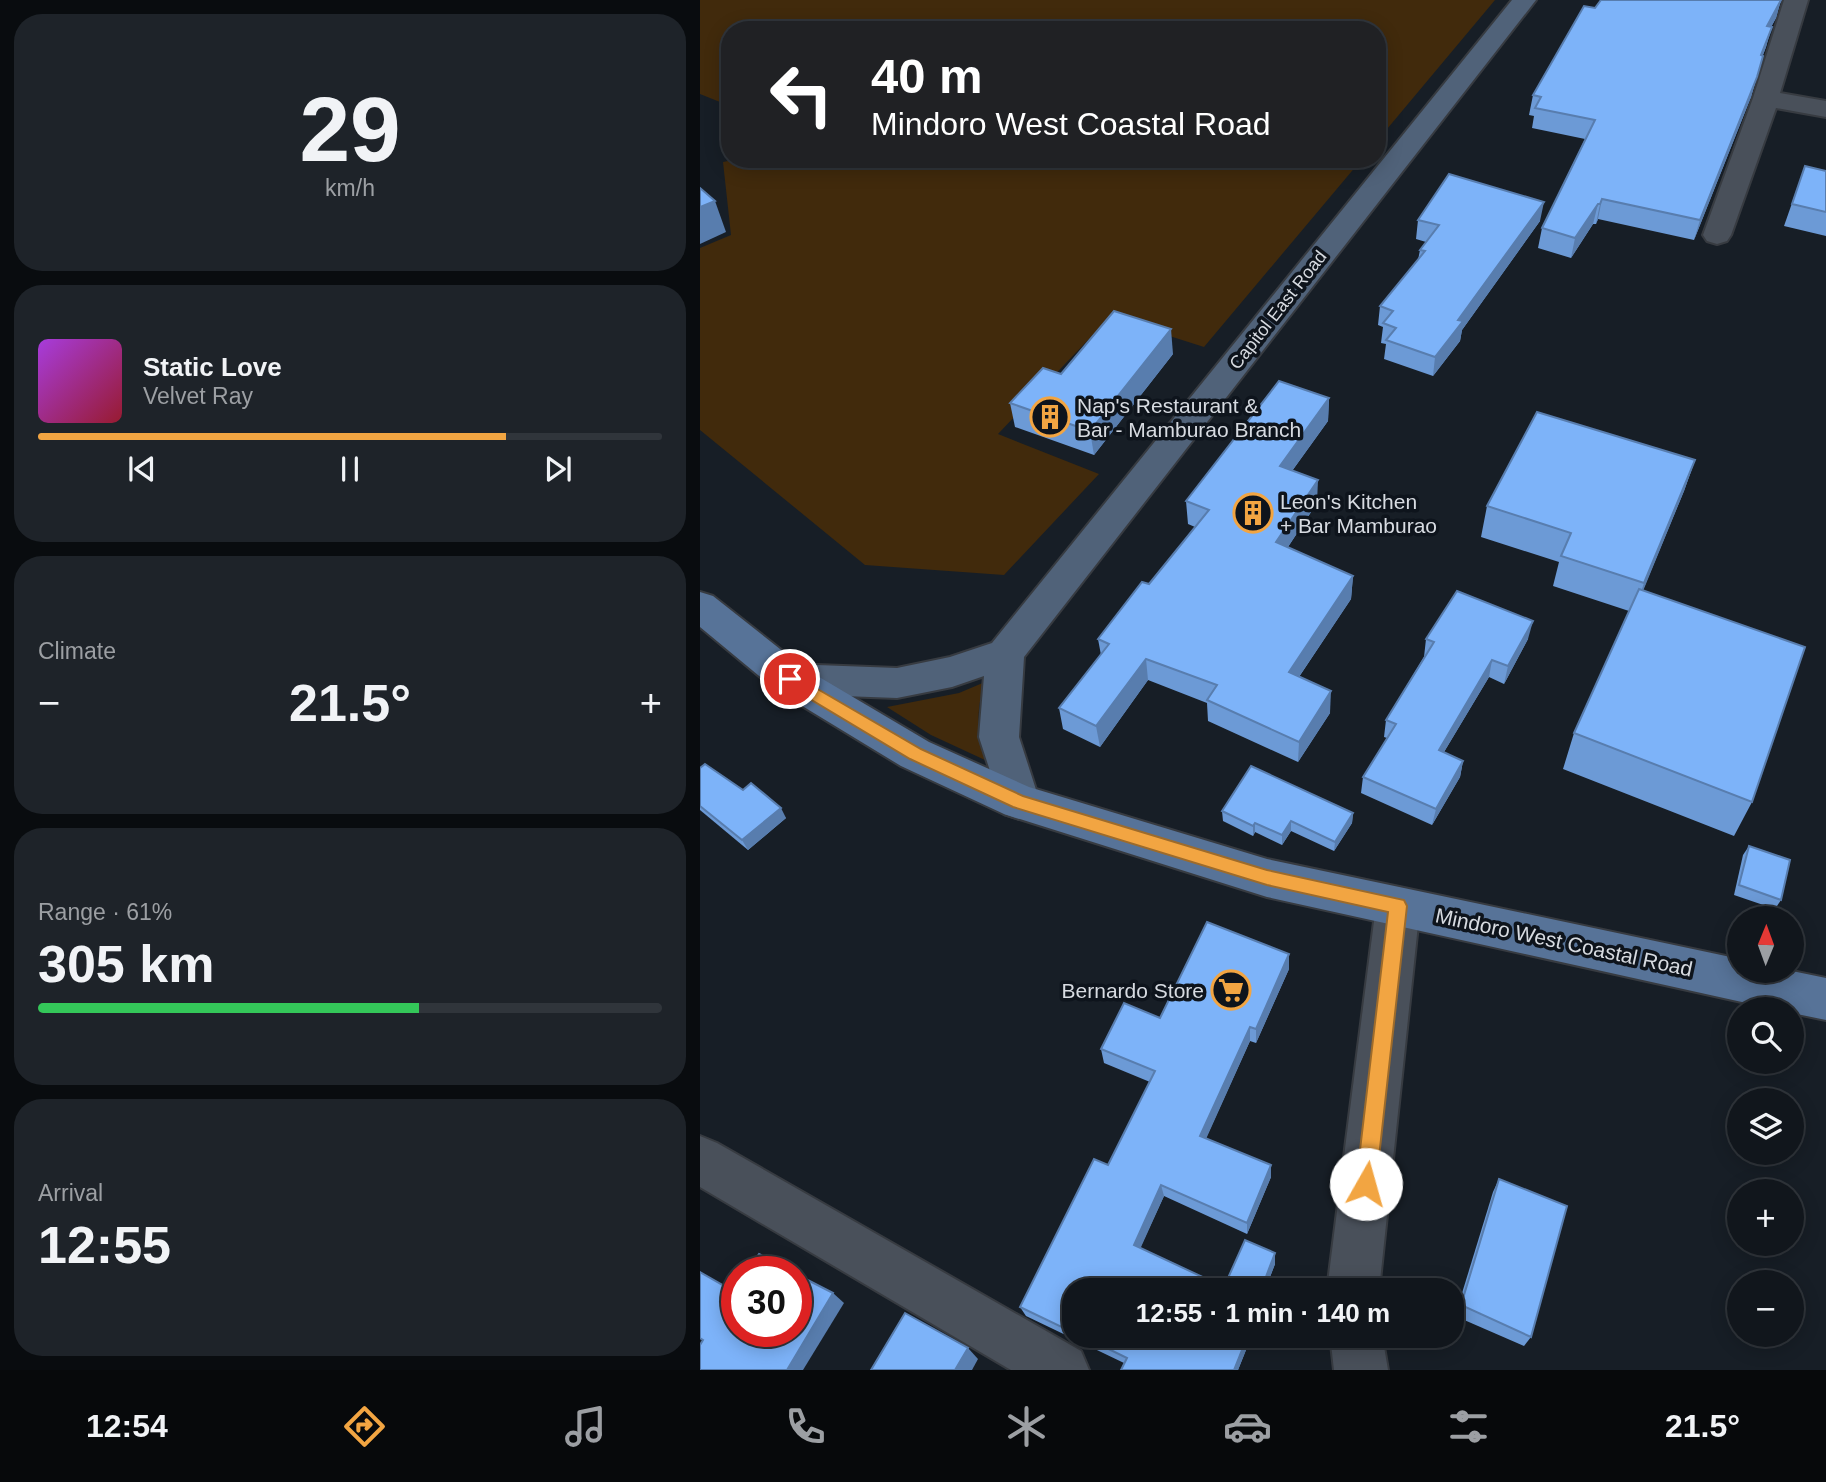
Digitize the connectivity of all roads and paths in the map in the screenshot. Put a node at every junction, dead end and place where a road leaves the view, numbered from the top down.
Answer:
1 (1524, 0) edge
2 (1796, 0) edge
3 (1766, 98) junction
4 (1826, 109) edge
5 (1717, 235) dead end
6 (700, 606) edge
7 (1005, 653) junction
8 (790, 679) junction
9 (1019, 802) junction
10 (1398, 906) junction
11 (1826, 999) edge
12 (700, 1160) edge
13 (1354, 1278) edge
14 (1358, 1348) edge
15 (1062, 1370) edge
16 (1361, 1370) edge

1 - 7 street, Capitol East Road
2 - 3 street
3 - 4 street
3 - 5 street
6 - 8 main road, Mindoro West Coastal Road
7 - 8 street
7 - 9 street
8 - 9 main road, Mindoro West Coastal Road
9 - 10 main road, Mindoro West Coastal Road
10 - 11 main road, Mindoro West Coastal Road
10 - 13 street
12 - 15 street
14 - 16 street

